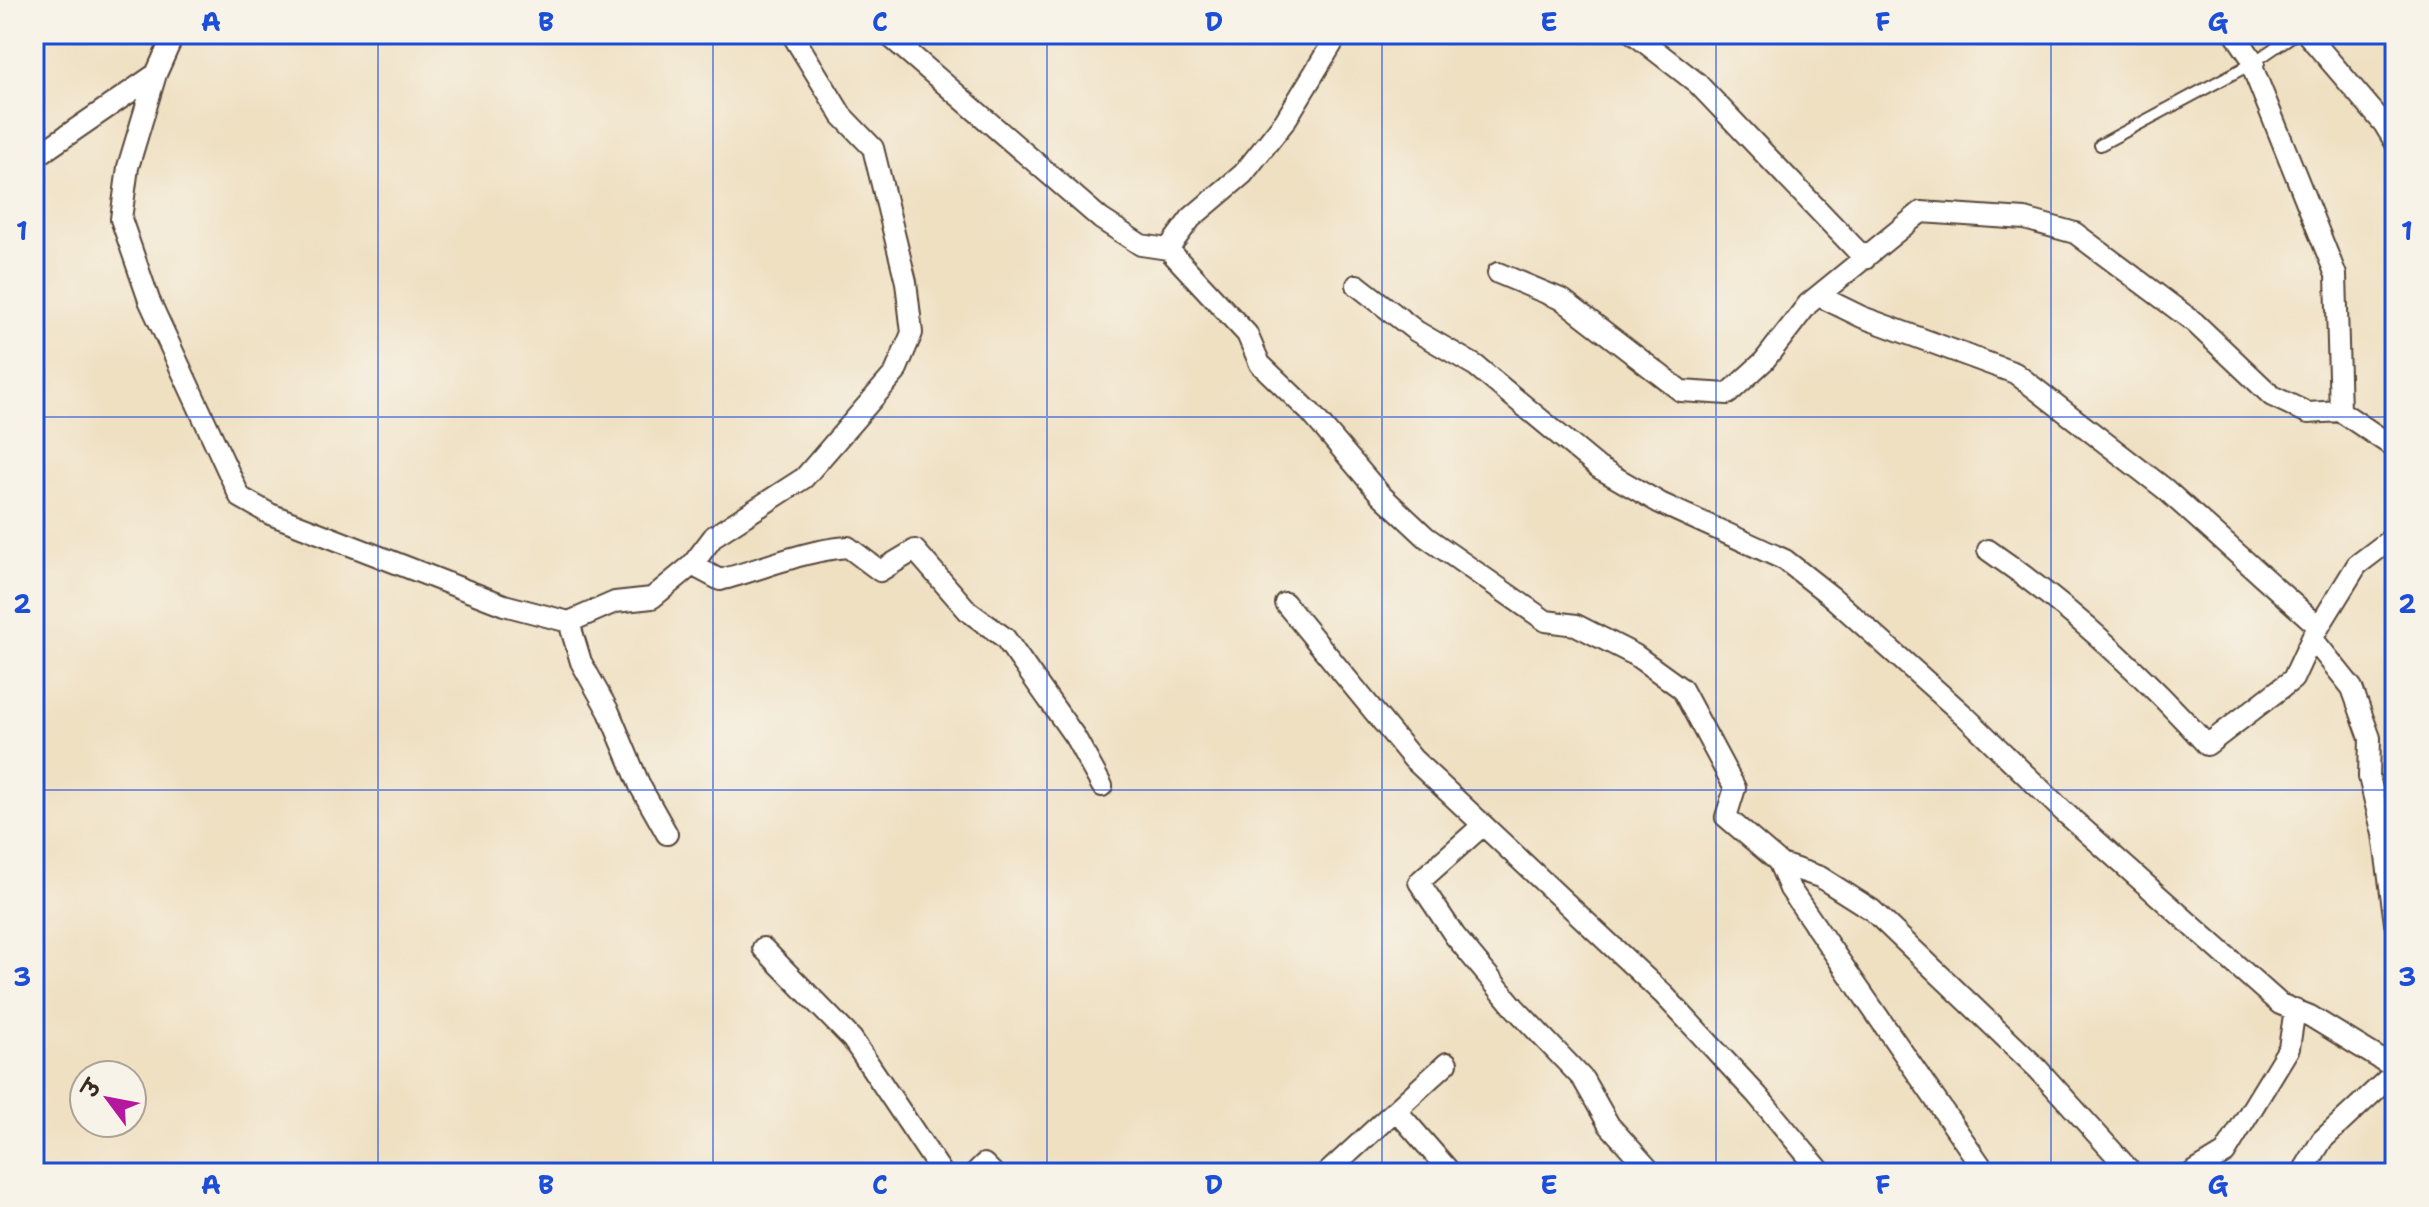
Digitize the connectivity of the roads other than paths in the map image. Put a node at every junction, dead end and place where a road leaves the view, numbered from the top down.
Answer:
1 (174, 34) edge
2 (792, 34) edge
3 (887, 34) edge
4 (1338, 34) edge
5 (1634, 34) edge
6 (2235, 34) edge
7 (2295, 34) edge
8 (2307, 34) edge
9 (2253, 63) junction
10 (156, 74) junction
11 (2395, 142) edge
12 (2100, 145) dead end
13 (34, 158) edge
14 (1168, 249) junction
15 (1865, 259) junction
16 (1498, 273) dead end
17 (1357, 285) dead end
18 (1819, 296) junction
19 (2340, 411) junction
20 (2395, 448) edge
21 (2395, 536) edge
22 (1988, 550) dead end
23 (692, 565) junction
24 (1285, 603) dead end
25 (569, 622) junction
26 (2316, 633) junction
27 (1102, 786) dead end
28 (1482, 826) junction
29 (667, 834) dead end
30 (1779, 863) junction
31 (2395, 923) edge
32 (763, 948) dead end
33 (2295, 1009) junction
34 (1447, 1063) dead end
35 (2395, 1070) edge
36 (1396, 1110) junction
37 (942, 1173) edge
38 (975, 1173) edge
39 (993, 1173) edge
40 (1327, 1173) edge
41 (1451, 1173) edge
42 (1652, 1173) edge
43 (1822, 1173) edge
44 (1986, 1173) edge
45 (2132, 1173) edge
46 (2192, 1173) edge
47 (2302, 1173) edge

1 - 10 street
2 - 23 street
3 - 14 street
4 - 14 street
5 - 15 street
6 - 9 street
7 - 9 lane
8 - 11 street
9 - 12 lane
9 - 19 street
10 - 13 street
10 - 25 street
14 - 30 street
15 - 18 street
15 - 19 street
16 - 18 street
17 - 33 street
18 - 26 street
19 - 20 street
21 - 26 street
22 - 26 street
23 - 25 street
23 - 27 street
24 - 28 street
25 - 29 street
26 - 31 street
28 - 42 street
28 - 43 street
30 - 44 street
30 - 45 street
32 - 37 street
33 - 35 street
33 - 46 street
34 - 36 street
35 - 47 street
36 - 40 street
36 - 41 street
38 - 39 street

